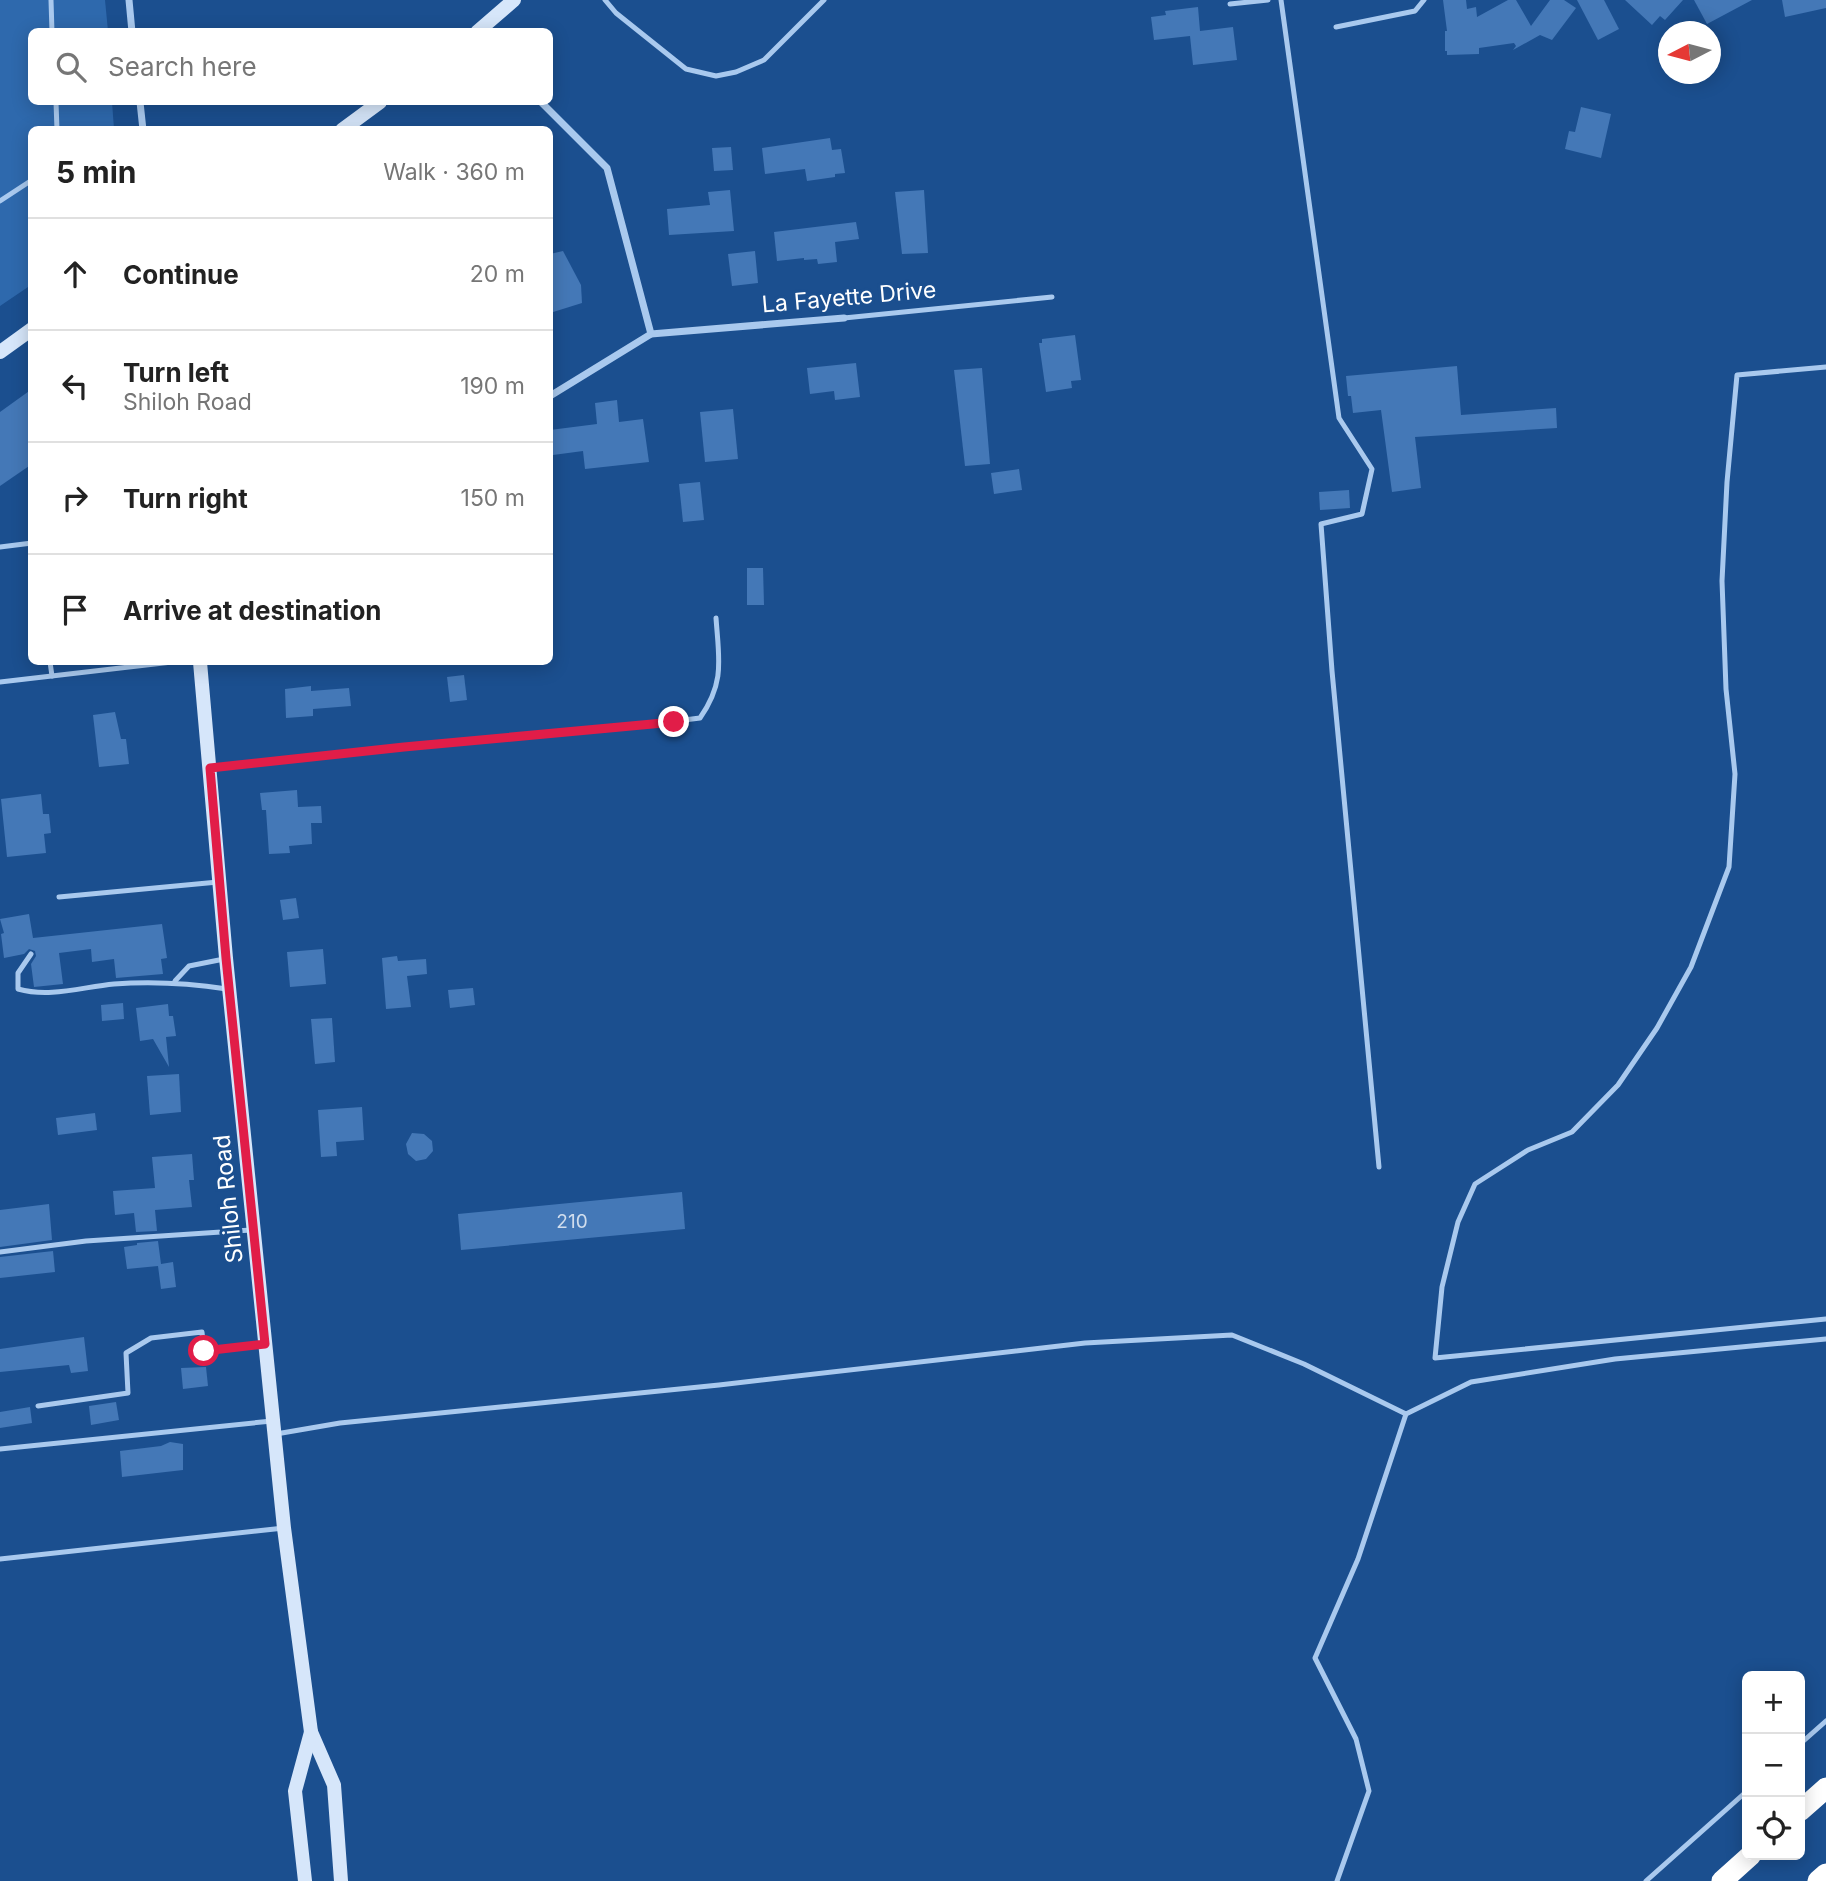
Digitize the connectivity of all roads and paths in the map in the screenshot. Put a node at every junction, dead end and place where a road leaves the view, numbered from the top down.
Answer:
1 (51, 0) edge
2 (129, 0) edge
3 (514, 0) edge
4 (605, 0) edge
5 (824, 0) edge
6 (1268, 0) edge
7 (1281, 0) edge
8 (1424, 0) edge
9 (1230, 4) dead end
10 (1336, 27) dead end
11 (52, 28) edge
12 (132, 28) edge
13 (482, 28) edge
14 (56, 105) edge
15 (140, 105) edge
16 (376, 105) edge
17 (544, 105) edge
18 (57, 126) edge
19 (143, 126) edge
20 (347, 126) edge
21 (28, 183) edge
22 (0, 201) edge
23 (1052, 297) dead end
24 (844, 318) joint
25 (28, 333) edge
26 (651, 334) junction
27 (0, 352) edge
28 (1826, 367) edge
29 (553, 395) edge
30 (28, 544) edge
31 (0, 547) edge
32 (716, 618) dead end
33 (50, 665) edge
34 (146, 665) edge
35 (203, 665) edge
36 (52, 676) junction
37 (0, 682) edge
38 (210, 768) junction
39 (221, 881) junction
40 (59, 897) dead end
41 (31, 954) dead end
42 (226, 958) junction
43 (175, 981) junction
44 (230, 989) junction
45 (1378, 1167) dead end
46 (254, 1230) junction
47 (0, 1252) edge
48 (1826, 1319) edge
49 (1826, 1339) edge
50 (265, 1344) junction
51 (38, 1406) dead end
52 (1406, 1414) junction
53 (274, 1428) junction
54 (0, 1449) edge
55 (284, 1528) junction
56 (0, 1559) edge
57 (1826, 1721) edge
58 (312, 1731) junction
59 (1805, 1740) edge
60 (1826, 1788) edge
61 (1742, 1795) edge
62 (1805, 1807) edge
63 (1745, 1860) edge
64 (1826, 1874) edge
65 (305, 1881) edge
66 (341, 1881) edge
67 (1337, 1881) edge
68 (1646, 1881) edge
69 (1722, 1881) edge
70 (1818, 1881) edge

1 - 11 lane
2 - 12 street
3 - 13 main road
4 - 5 lane
6 - 9 lane
7 - 45 lane
8 - 10 lane
14 - 18 lane
15 - 19 street
16 - 20 main road
17 - 26 street
21 - 22 lane
23 - 24 lane, La Fayette Drive
24 - 26 street, La Fayette Drive
25 - 27 main road
26 - 29 street, La Fayette Drive
28 - 48 lane
30 - 31 lane
32 - 38 lane
33 - 36 lane
34 - 36 lane
35 - 38 main road, Shiloh Road
36 - 37 lane
38 - 39 main road, Shiloh Road
39 - 40 lane
39 - 42 main road, Shiloh Road
41 - 43 lane
42 - 43 lane
42 - 44 main road, Shiloh Road
43 - 44 lane
44 - 46 main road, Shiloh Road
46 - 47 lane
46 - 50 main road, Shiloh Road
49 - 52 lane
50 - 51 lane
50 - 53 main road, Shiloh Road
52 - 53 lane
52 - 67 lane
53 - 54 lane
53 - 55 main road, Shiloh Road
55 - 56 lane
55 - 58 main road, Shiloh Road
57 - 59 lane
58 - 65 main road, Shiloh Road
58 - 66 main road, Shiloh Road
60 - 62 highway
61 - 68 lane
63 - 69 highway
64 - 70 highway

